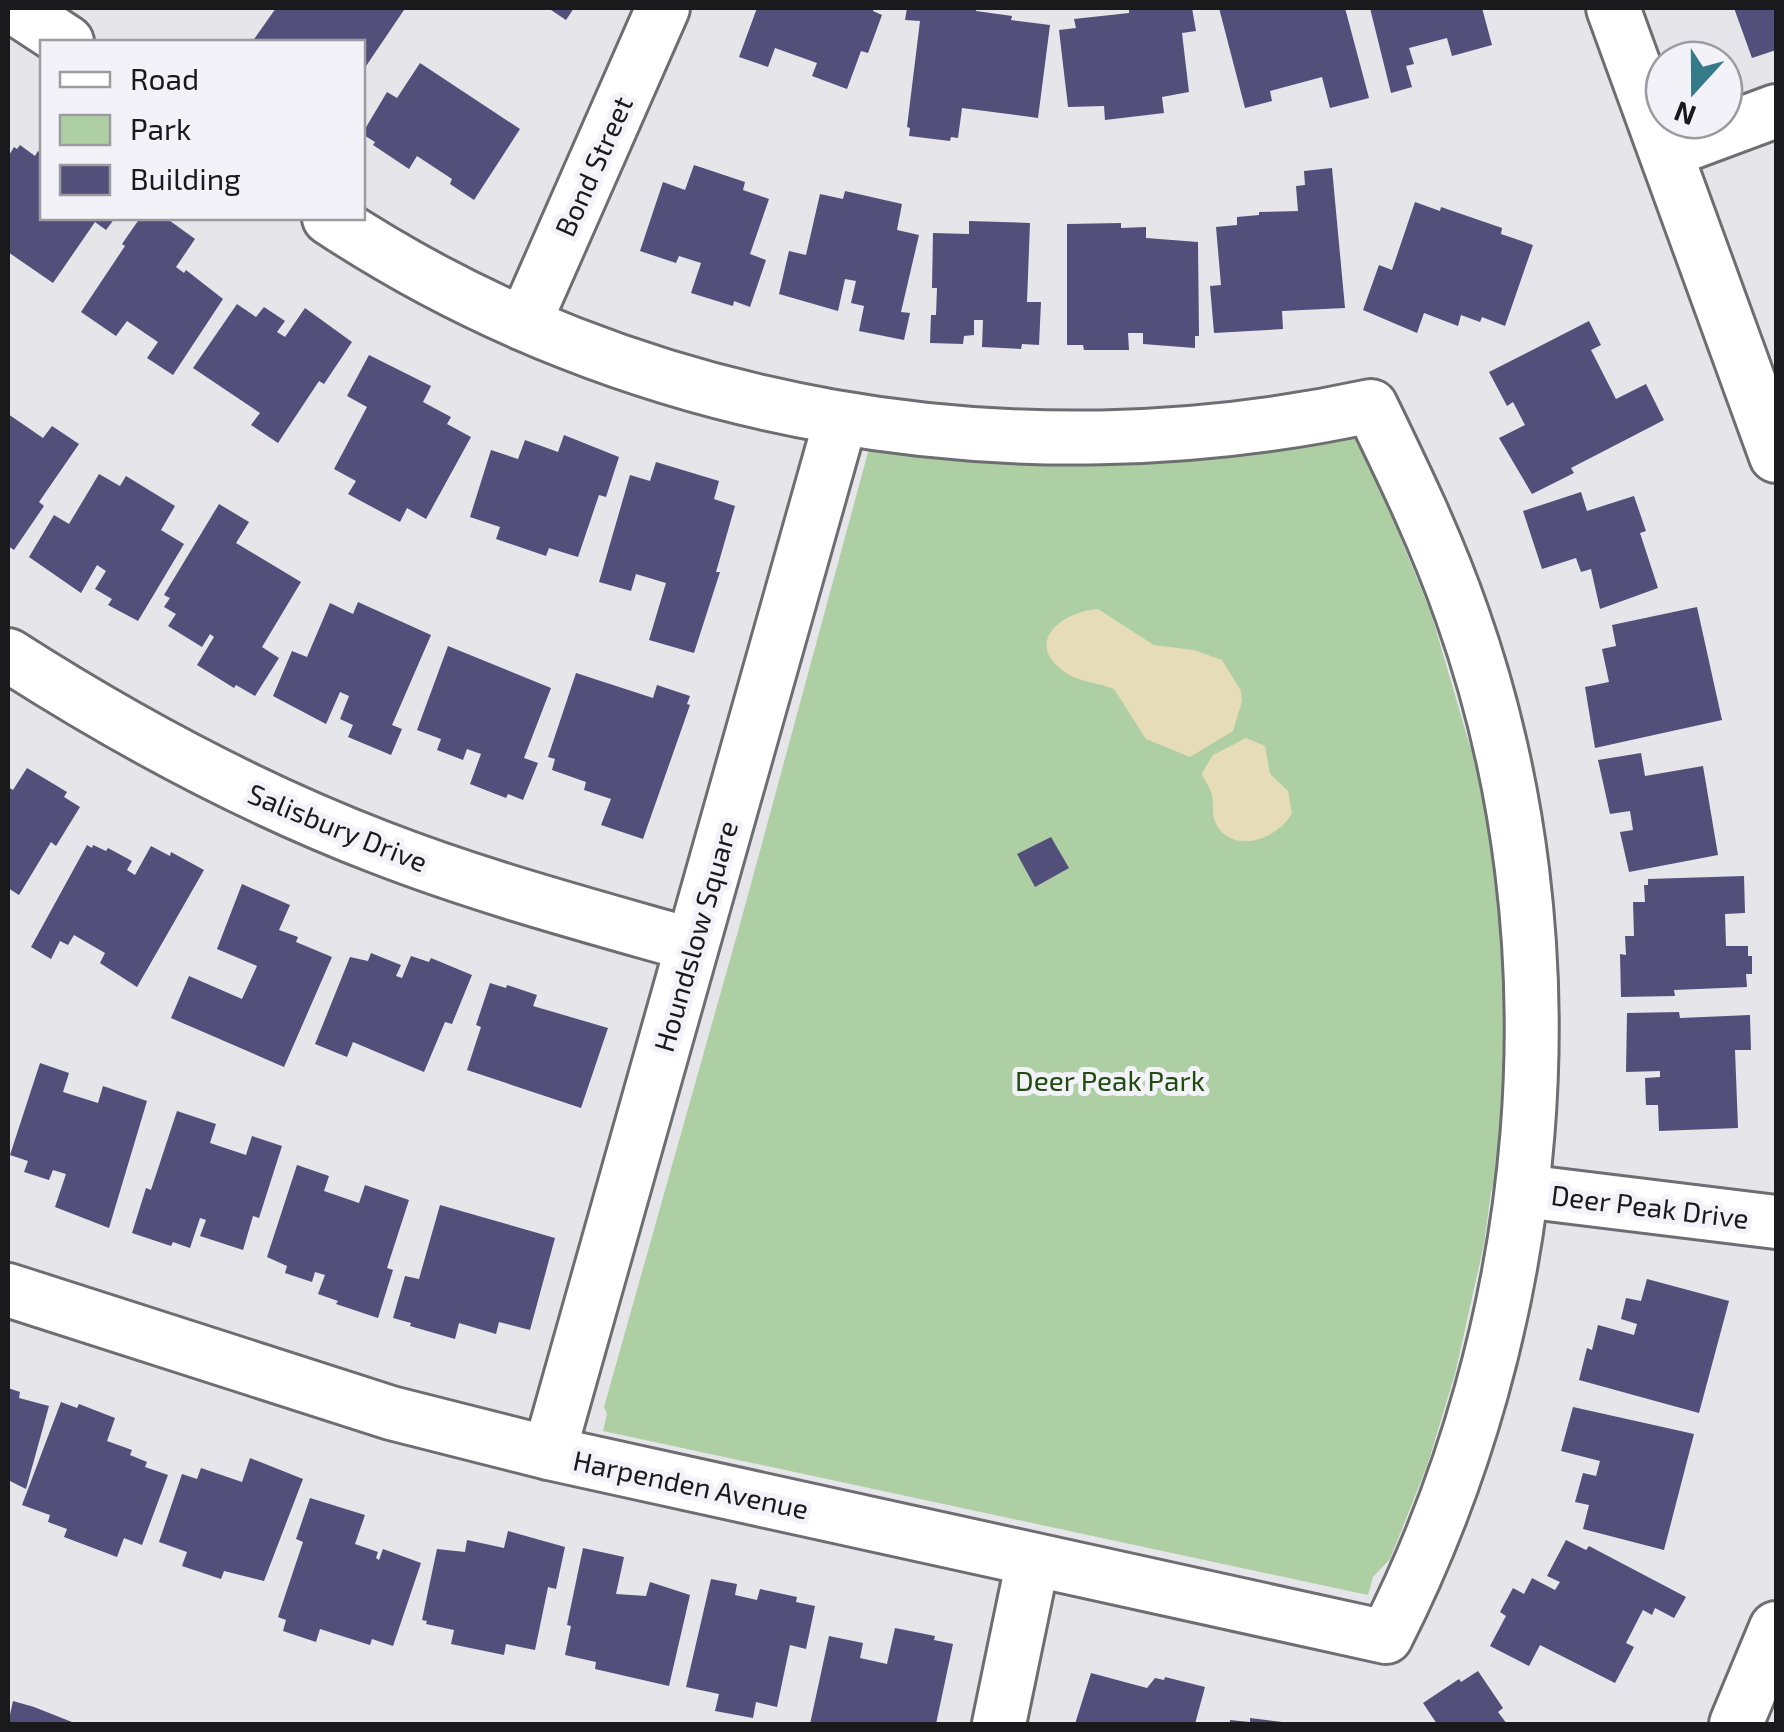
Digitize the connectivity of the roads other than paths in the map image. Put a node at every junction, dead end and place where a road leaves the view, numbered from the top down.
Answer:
1 (15, 8) edge
2 (662, 8) edge
3 (1614, 8) edge
4 (65, 40) edge
5 (1776, 112) edge
6 (1666, 152) junction
7 (333, 220) edge
8 (524, 324) junction
9 (841, 419) junction
10 (1776, 456) edge
11 (8, 655) edge
12 (692, 946) junction
13 (1523, 1191) junction
14 (1776, 1222) edge
15 (8, 1290) edge
16 (549, 1453) junction
17 (1032, 1560) junction
18 (1776, 1628) edge
19 (998, 1724) edge
20 (1736, 1724) edge

1 - 4 street
2 - 8 street, Bond Street
3 - 6 street
5 - 6 street
6 - 10 street
7 - 8 street
8 - 9 street
9 - 12 street, Houndslow Square
9 - 13 street
11 - 12 street, Salisbury Drive
12 - 16 street, Houndslow Square
13 - 14 street, Deer Peak Drive
13 - 17 street, Harpenden Avenue
15 - 16 street, Harpenden Avenue
16 - 17 street, Harpenden Avenue
17 - 19 street
18 - 20 street

